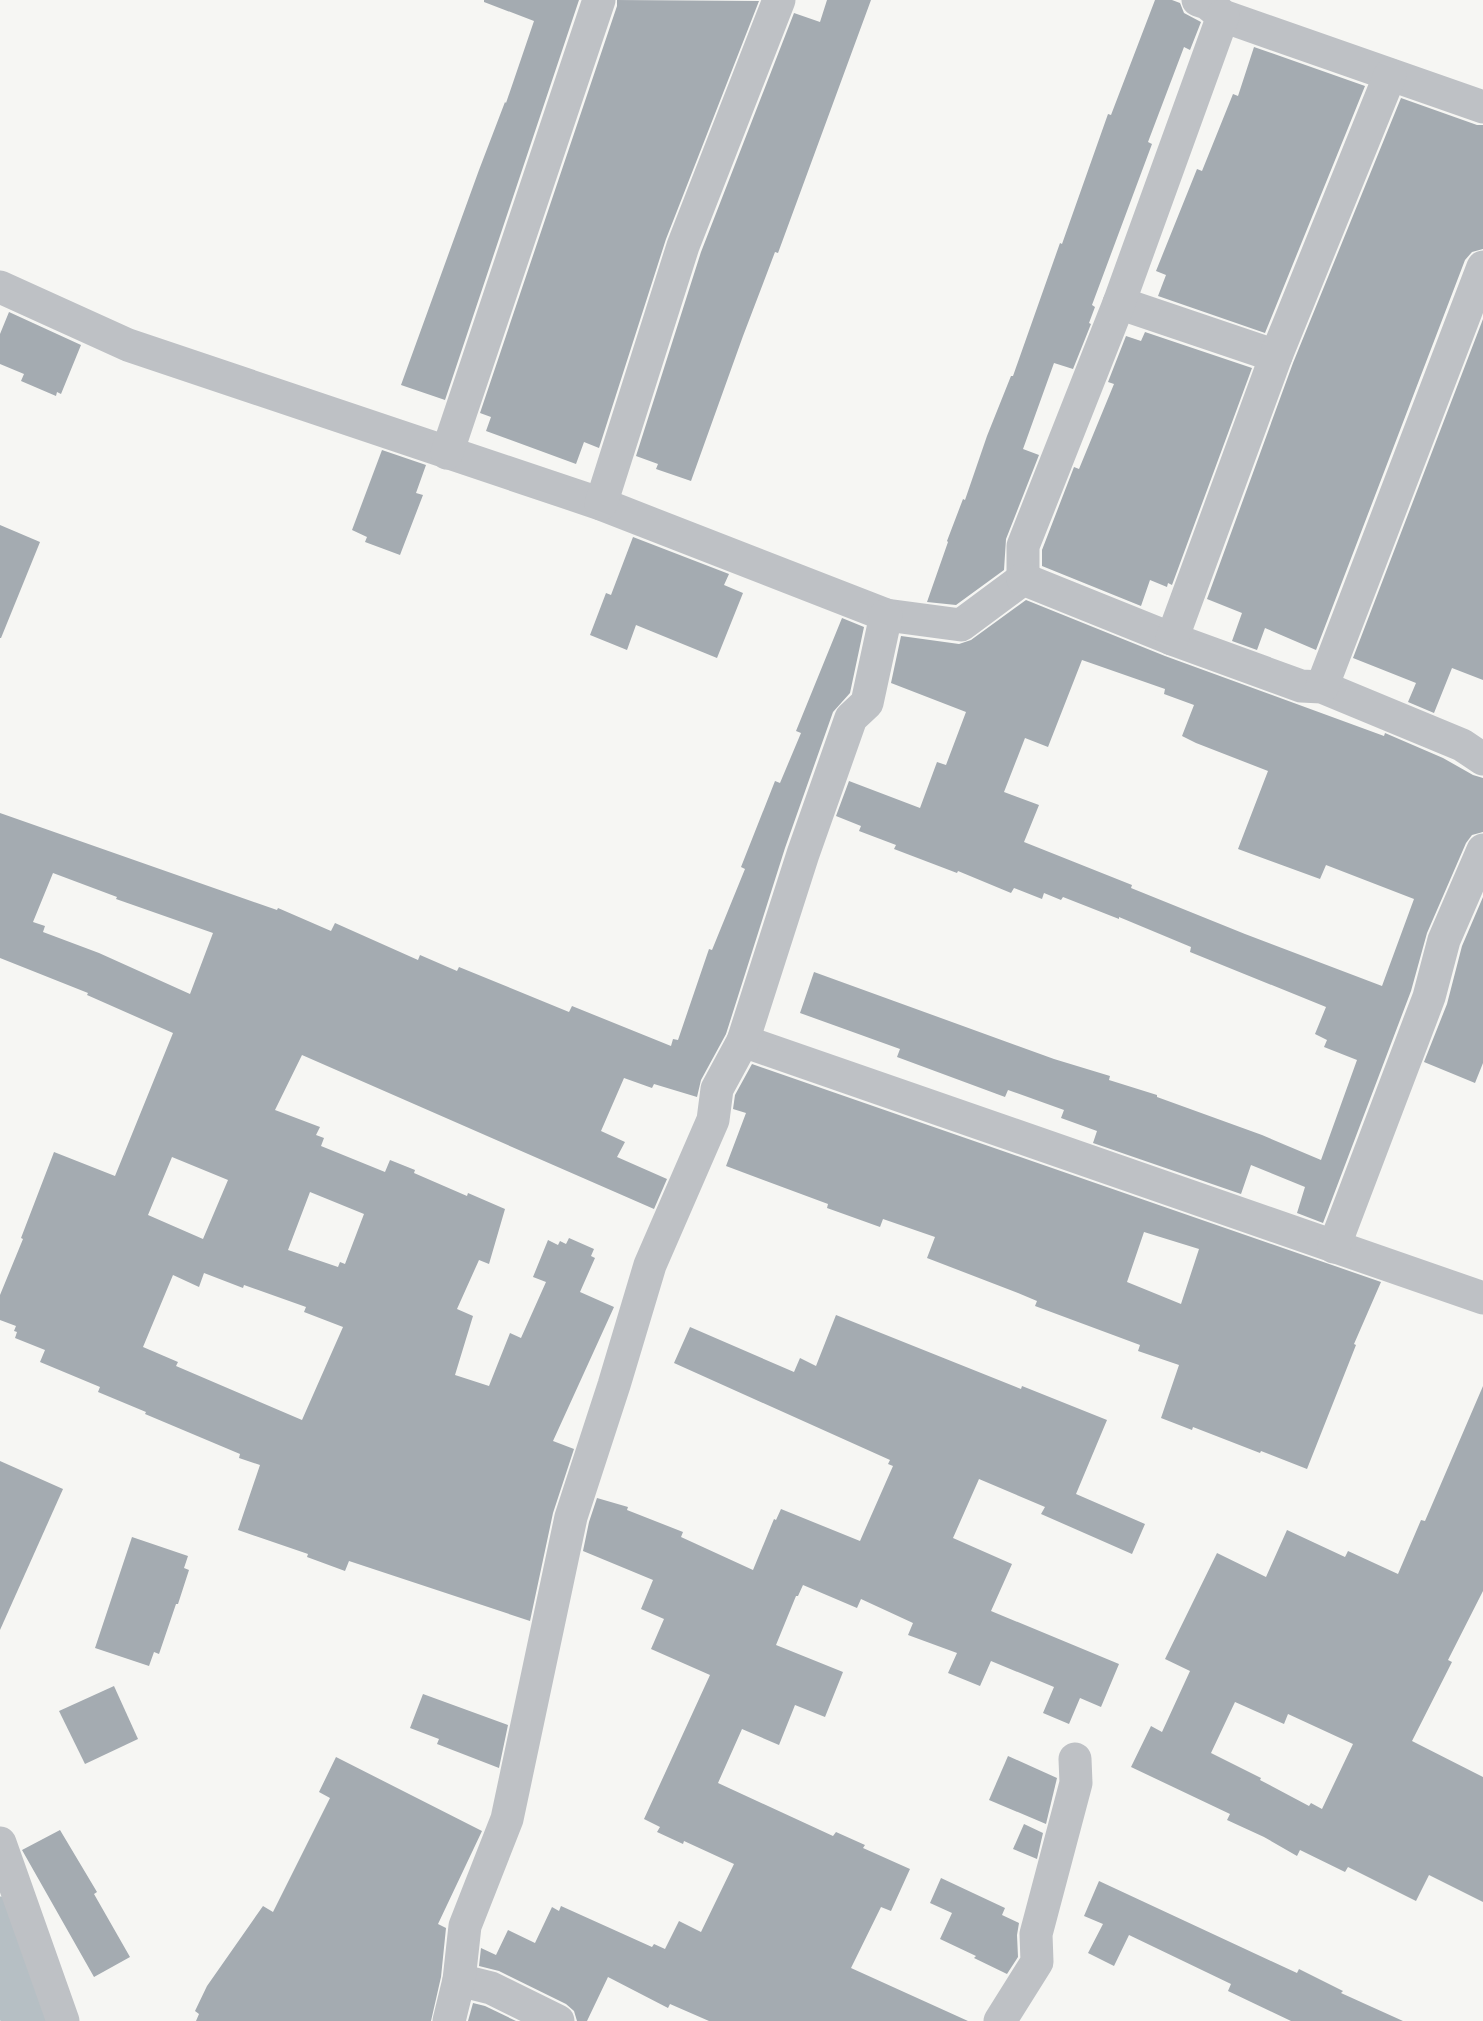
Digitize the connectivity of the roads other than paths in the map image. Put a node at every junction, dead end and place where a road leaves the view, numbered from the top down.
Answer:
1 (599, 0) edge
2 (779, 0) edge
3 (1211, 8) edge
4 (1390, 75) junction
5 (1483, 107) edge
6 (1483, 267) edge
7 (0, 286) edge
8 (1119, 303) junction
9 (1276, 356) junction
10 (447, 453) junction
11 (601, 504) junction
12 (1023, 579) junction
13 (886, 615) junction
14 (1172, 639) junction
15 (1322, 687) junction
16 (1483, 759) edge
17 (1483, 850) edge
18 (743, 1041) junction
19 (1334, 1247) junction
20 (1483, 1298) edge
21 (1076, 1759) dead end
22 (0, 1842) edge
23 (459, 1980) junction
24 (63, 2021) edge
25 (449, 2021) edge
26 (558, 2021) edge
27 (1000, 2021) edge

1 - 10 street
2 - 11 street
3 - 4 street
3 - 8 street
4 - 5 street
4 - 9 street
6 - 15 street
7 - 10 street
8 - 9 street
8 - 12 street
9 - 14 street
10 - 11 street
11 - 13 street
12 - 13 street
12 - 14 street
13 - 18 street
14 - 15 street
15 - 16 street
17 - 19 street
18 - 19 street
18 - 23 street
19 - 20 street
21 - 27 street
22 - 24 street
23 - 25 street
23 - 26 street

